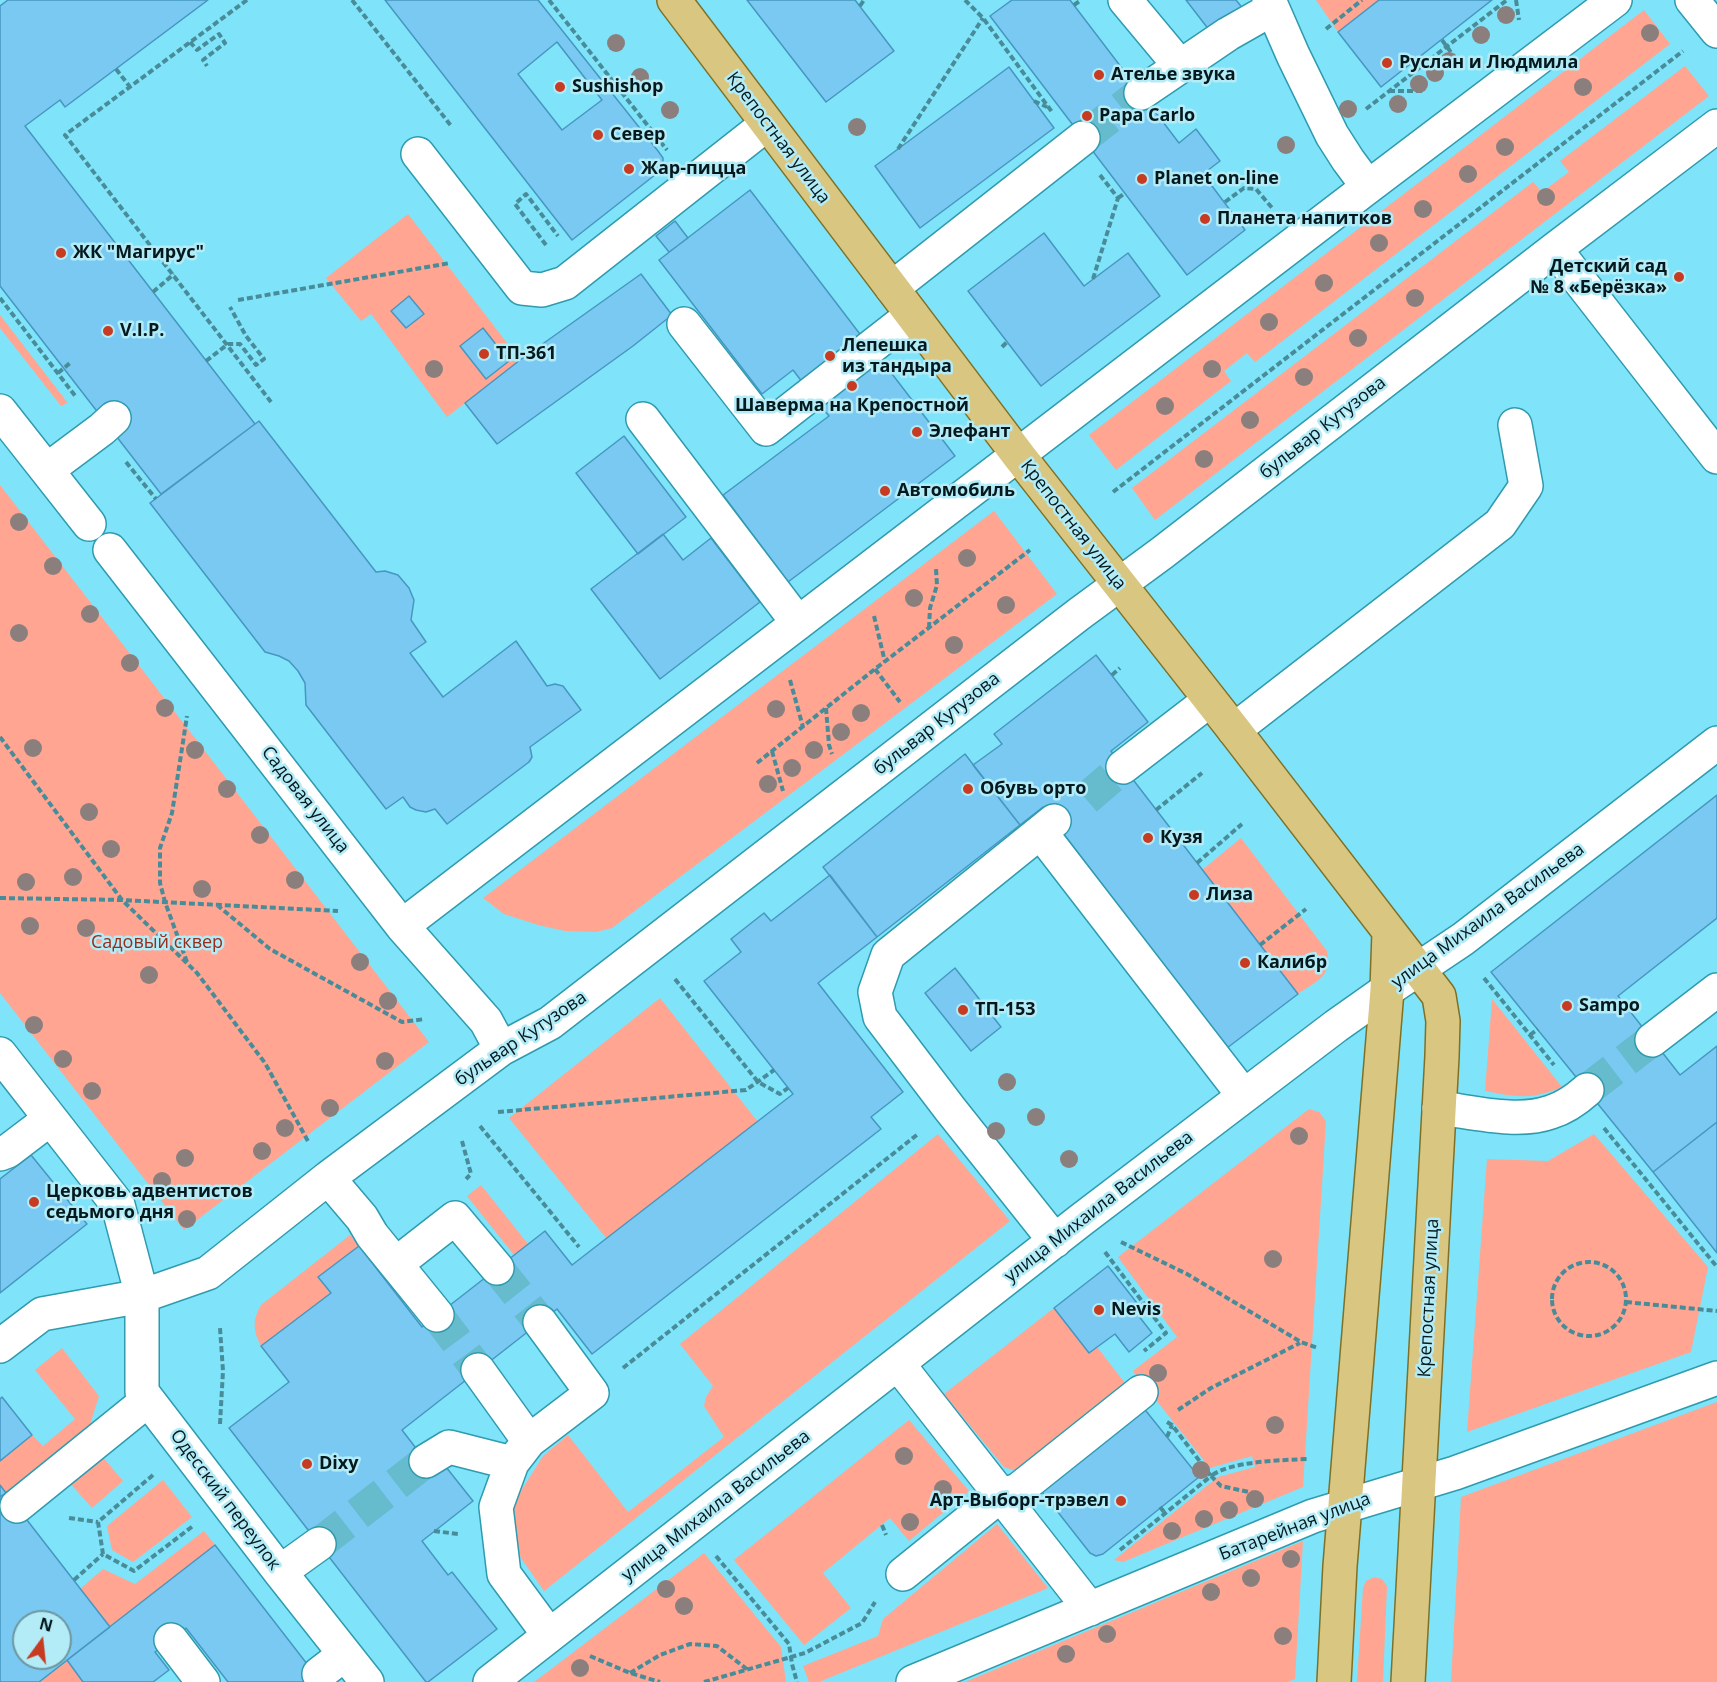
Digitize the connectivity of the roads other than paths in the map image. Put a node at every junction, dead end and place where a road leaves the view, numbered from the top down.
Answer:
1 (674, 0) edge
2 (1125, 0) edge
3 (1615, 0) edge
4 (1692, 0) edge
5 (1270, 5) edge
6 (1717, 32) edge
7 (1180, 66) junction
8 (1140, 93) tunnel mouth
9 (767, 124) junction
10 (1717, 126) edge
11 (1083, 138) tunnel mouth
12 (418, 154) dead end
13 (1368, 187) junction
14 (1555, 249) junction
15 (892, 288) junction
16 (912, 315) junction
17 (684, 324) dead end
18 (0, 411) edge
19 (114, 418) dead end
20 (643, 419) dead end
21 (1515, 425) dead end
22 (1019, 456) junction
23 (1717, 457) edge
24 (47, 470) junction
25 (89, 524) dead end
26 (110, 550) dead end
27 (1120, 585) junction
28 (798, 623) junction
29 (1210, 700) junction
30 (1234, 730) junction
31 (1717, 744) edge
32 (1124, 767) tunnel mouth
33 (402, 926) junction
34 (1389, 932) junction
35 (1418, 969) junction
36 (1387, 990) junction
37 (1717, 990) edge
38 (1652, 1040) tunnel mouth
39 (501, 1049) junction
40 (0, 1054) edge
41 (1587, 1090) tunnel mouth
42 (1244, 1096) junction
43 (1439, 1108) junction
44 (50, 1119) junction
45 (0, 1154) edge
46 (328, 1178) junction
47 (1055, 1241) junction
48 (396, 1264) junction
49 (497, 1268) tunnel mouth
50 (142, 1296) junction
51 (437, 1315) tunnel mouth
52 (540, 1322) tunnel mouth
53 (0, 1346) edge
54 (897, 1364) junction
55 (478, 1370) tunnel mouth
56 (1717, 1378) edge
57 (1142, 1392) dead end
58 (148, 1400) junction
59 (520, 1452) junction
60 (426, 1461) tunnel mouth
61 (1419, 1484) junction
62 (1001, 1495) junction
63 (1346, 1505) junction
64 (16, 1506) dead end
65 (319, 1544) tunnel mouth
66 (280, 1572) junction
67 (903, 1574) road end
68 (1090, 1609) junction
69 (549, 1635) junction
70 (171, 1640) dead end
71 (345, 1654) junction
72 (319, 1674) dead end
73 (203, 1682) edge
74 (367, 1682) edge
75 (490, 1682) edge
76 (913, 1682) edge
77 (1334, 1682) edge
78 (1408, 1682) edge

1 - 9 main road, Крепостная улица
2 - 7 street
3 - 13 street
4 - 6 street
5 - 7 street
5 - 13 street
7 - 8 street
9 - 12 street
9 - 15 main road, Крепостная улица
10 - 14 street, бульвар Кутузова
11 - 15 street
13 - 22 street
14 - 23 street
14 - 27 street, бульвар Кутузова
15 - 16 main road, Крепостная улица
16 - 17 street
16 - 22 main road, Крепостная улица
18 - 24 street
19 - 24 street
20 - 28 street
21 - 30 street
22 - 27 main road, Крепостная улица
22 - 28 street
24 - 25 street
26 - 33 street, Садовая улица
27 - 29 main road, Крепостная улица
27 - 39 street, бульвар Кутузова
28 - 33 street
29 - 30 main road, Крепостная улица
29 - 32 street
30 - 34 main road, Крепостная улица
31 - 35 street, улица Михаила Васильева
33 - 39 street, Садовая улица
34 - 35 main road, Крепостная улица
34 - 36 main road
35 - 36 street, улица Михаила Васильева
35 - 43 main road, Крепостная улица
36 - 42 street, улица Михаила Васильева
36 - 63 main road
37 - 38 street
39 - 46 street, бульвар Кутузова
40 - 44 street
41 - 43 street
42 - 47 street, улица Михаила Васильева
42 - 47 street
43 - 61 main road, Крепостная улица
44 - 45 street
44 - 50 street
46 - 48 street
46 - 50 street, бульвар Кутузова
47 - 54 street, улица Михаила Васильева
48 - 49 street
48 - 51 street
50 - 53 street, бульвар Кутузова
50 - 58 street, Одесский переулок
52 - 59 street
54 - 62 street
54 - 69 street, улица Михаила Васильева
55 - 59 street
56 - 61 street, Батарейная улица
57 - 62 street
58 - 64 street
58 - 66 street, Одесский переулок
59 - 60 street
59 - 69 street
61 - 63 street, Батарейная улица
61 - 78 main road, Крепостная улица
62 - 67 street
62 - 68 street
63 - 68 street, Батарейная улица
63 - 77 main road
65 - 66 street
66 - 71 street, Одесский переулок
68 - 76 street, Батарейная улица
69 - 75 street, улица Михаила Васильева
70 - 73 street
71 - 72 street
71 - 74 street, Одесский переулок

